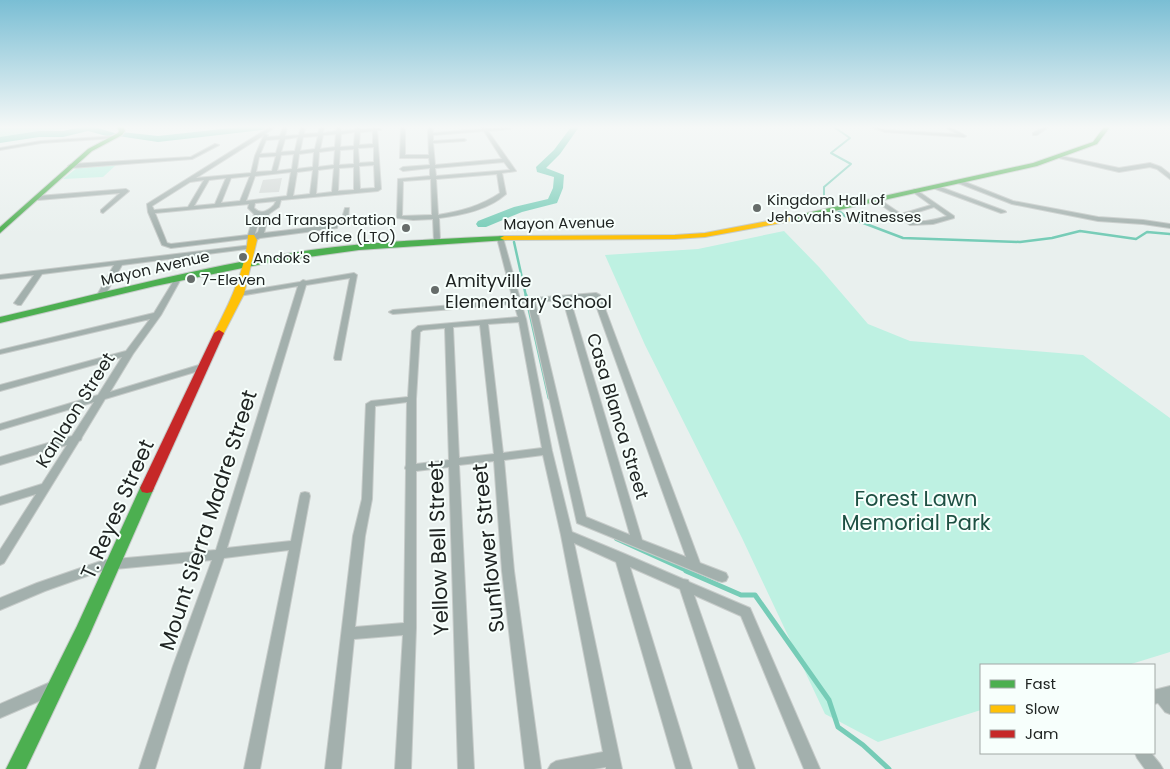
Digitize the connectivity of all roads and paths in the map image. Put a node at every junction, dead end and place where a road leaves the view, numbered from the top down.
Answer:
1 (75, 163) edge
2 (118, 163) edge
3 (215, 163) edge
4 (256, 163) edge
5 (276, 163) edge
6 (295, 163) edge
7 (316, 163) edge
8 (337, 163) edge
9 (377, 163) joint
10 (433, 163) edge
11 (476, 163) edge
12 (508, 163) edge
13 (1037, 163) edge
14 (1088, 163) edge
15 (357, 165) junction
16 (71, 166) junction
17 (337, 167) junction
18 (433, 167) junction
19 (316, 169) junction
20 (402, 169) dead end
21 (294, 171) junction
22 (499, 172) junction
23 (274, 173) junction
24 (253, 175) junction
25 (229, 177) junction
26 (1170, 177) edge
27 (434, 178) junction
28 (207, 179) junction
29 (187, 180) junction
30 (960, 182) junction
31 (935, 187) junction
32 (357, 191) junction
33 (915, 192) junction
34 (335, 193) junction
35 (313, 196) junction
36 (38, 198) junction
37 (162, 198) junction
38 (290, 198) junction
39 (279, 199) junction
40 (877, 200) junction
41 (252, 202) junction
42 (242, 203) junction
43 (217, 205) junction
44 (935, 205) junction
45 (190, 208) junction
46 (347, 209) dead end
47 (168, 210) junction
48 (103, 211) dead end
49 (151, 212) junction
50 (1003, 212) dead end
51 (257, 214) junction
52 (266, 214) junction
53 (435, 216) junction
54 (900, 216) junction
55 (1170, 226) edge
56 (328, 228) joint
57 (0, 230) edge
58 (500, 238) junction
59 (254, 240) junction
60 (437, 241) junction
61 (119, 263) junction
62 (249, 263) junction
63 (40, 273) junction
64 (0, 277) edge
65 (179, 277) junction
66 (303, 282) junction
67 (239, 294) junction
68 (100, 297) junction
69 (566, 298) junction
70 (531, 300) junction
71 (517, 301) junction
72 (18, 303) dead end
73 (393, 312) dead end
74 (157, 315) junction
75 (522, 319) junction
76 (0, 320) edge
77 (484, 323) junction
78 (449, 326) junction
79 (0, 352) edge
80 (129, 353) junction
81 (338, 358) dead end
82 (202, 367) junction
83 (0, 388) edge
84 (101, 397) junction
85 (412, 399) junction
86 (0, 427) edge
87 (78, 438) junction
88 (546, 451) junction
89 (499, 457) junction
90 (0, 461) edge
91 (455, 462) junction
92 (410, 468) junction
93 (47, 486) junction
94 (305, 496) dead end
95 (0, 501) edge
96 (567, 534) junction
97 (295, 544) junction
98 (638, 544) junction
99 (5, 546) edge
100 (220, 554) junction
101 (621, 557) junction
102 (0, 560) edge
103 (113, 564) junction
104 (695, 565) junction
105 (722, 577) dead end
106 (684, 584) junction
107 (0, 604) edge
108 (410, 628) junction
109 (348, 634) junction
110 (54, 688) junction
111 (1161, 695) edge
112 (1170, 707) edge
113 (0, 710) edge
114 (1143, 754) edge
115 (613, 764) edge
116 (16, 769) edge
117 (147, 769) edge
118 (252, 769) edge
119 (333, 769) edge
120 (403, 769) edge
121 (466, 769) edge
122 (534, 769) edge
123 (556, 769) edge
124 (684, 769) edge
125 (747, 769) edge
126 (812, 769) edge
127 (1155, 769) edge

1 - 16 main road
2 - 16 street
3 - 29 street
4 - 24 street
5 - 23 street
6 - 21 street
7 - 19 street
8 - 17 street
9 - 15 street
9 - 32 street
10 - 18 street
11 - 18 street
12 - 22 street
13 - 30 main road, Mayon Avenue
14 - 26 street
15 - 17 street
15 - 32 street
16 - 36 main road
17 - 19 street
17 - 34 street
18 - 20 street
18 - 27 street
19 - 21 street
19 - 35 street
21 - 23 street
21 - 38 street
22 - 27 street
22 - 53 street
23 - 24 street
24 - 25 street
24 - 42 street
25 - 28 street
25 - 43 street
27 - 53 street
27 - 53 street
28 - 29 street
28 - 45 street
29 - 37 street
30 - 31 main road, Mayon Avenue
30 - 55 street
31 - 33 main road, Mayon Avenue
31 - 50 street
32 - 34 street
33 - 40 main road, Mayon Avenue
33 - 44 street
34 - 35 street
35 - 38 street
36 - 48 street
36 - 57 main road
37 - 47 street
37 - 49 street
38 - 39 street
39 - 41 street
39 - 52 street
40 - 54 street
40 - 58 main road, Mayon Avenue
41 - 42 street
41 - 51 street
42 - 43 street
43 - 45 street
44 - 54 street
44 - 54 street
45 - 47 street
46 - 56 street
47 - 49 street
49 - 59 street
51 - 52 street
51 - 59 street
52 - 59 street
53 - 60 street
56 - 59 street
58 - 60 main road, Mayon Avenue
58 - 71 street
59 - 61 street
59 - 62 main road, T. Reyes Street
60 - 62 main road, Mayon Avenue
61 - 63 street
61 - 68 street
62 - 65 main road, Mayon Avenue
62 - 67 main road, T. Reyes Street
63 - 64 street
63 - 72 street
65 - 68 main road, Mayon Avenue
65 - 74 street, Kanlaon Street
66 - 67 street
66 - 81 street
66 - 100 street, Mount Sierra Madre Street
67 - 82 main road, T. Reyes Street
68 - 76 main road, Mayon Avenue
69 - 70 street
69 - 98 street, Casa Blanca Street
69 - 104 street
70 - 71 street
70 - 98 street
71 - 73 street
71 - 75 street
74 - 79 street
74 - 80 street, Kanlaon Street
75 - 77 street
75 - 88 street
77 - 78 street
77 - 89 street, Sunflower Street
78 - 85 street
78 - 91 street, Yellow Bell Street
80 - 83 street
80 - 84 street, Kanlaon Street
82 - 84 street
82 - 103 main road, T. Reyes Street
84 - 86 street
84 - 87 street, Kanlaon Street
85 - 92 street
85 - 109 street
87 - 90 street
87 - 93 street, Kanlaon Street
88 - 89 street
88 - 96 street
89 - 91 street
89 - 122 street, Sunflower Street
91 - 92 street
91 - 121 street, Yellow Bell Street
92 - 108 street
93 - 95 street
93 - 99 street, Kanlaon Street
94 - 97 street
96 - 101 street
96 - 115 street
97 - 100 street
97 - 118 street
98 - 104 street
99 - 102 street, Kanlaon Street
100 - 103 street
100 - 117 street, Mount Sierra Madre Street
101 - 106 street
101 - 124 street
103 - 107 street
103 - 110 main road, T. Reyes Street
104 - 105 street
106 - 125 street
106 - 126 street
108 - 109 street
108 - 120 street
109 - 119 street
110 - 113 street
110 - 116 main road, T. Reyes Street
111 - 112 street
114 - 127 street
115 - 123 street

